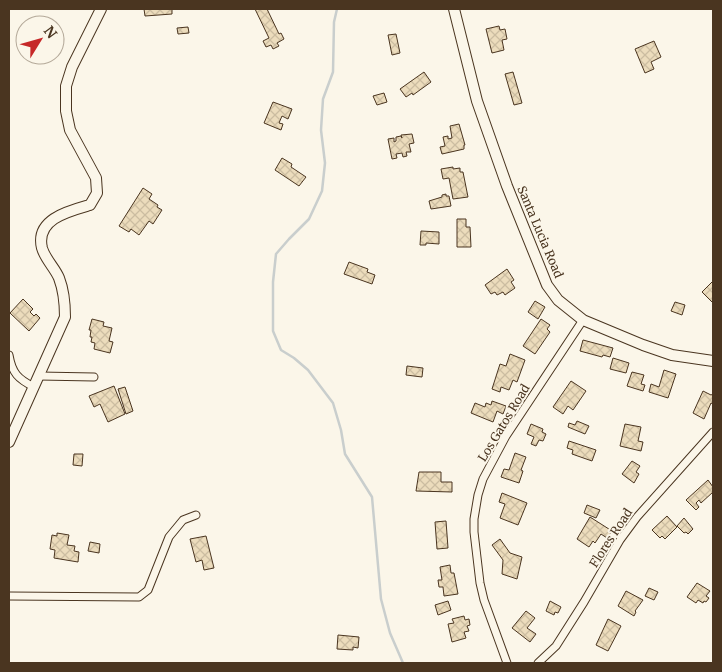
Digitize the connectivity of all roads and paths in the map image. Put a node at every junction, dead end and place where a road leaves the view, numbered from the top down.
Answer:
1 (101, 9) edge
2 (454, 9) edge
3 (583, 320) junction
4 (9, 355) edge
5 (713, 362) edge
6 (39, 376) junction
7 (94, 377) dead end
8 (34, 387) junction
9 (713, 432) edge
10 (9, 442) edge
11 (196, 515) dead end
12 (9, 596) edge
13 (507, 663) edge
14 (538, 663) edge

1 - 6 street
2 - 3 street, Santa Lucia Road
3 - 5 street, Santa Lucia Road
3 - 13 street, Los Gatos Road
4 - 8 street
6 - 7 street
6 - 8 street
8 - 10 street
9 - 14 street, Flores Road
11 - 12 street

